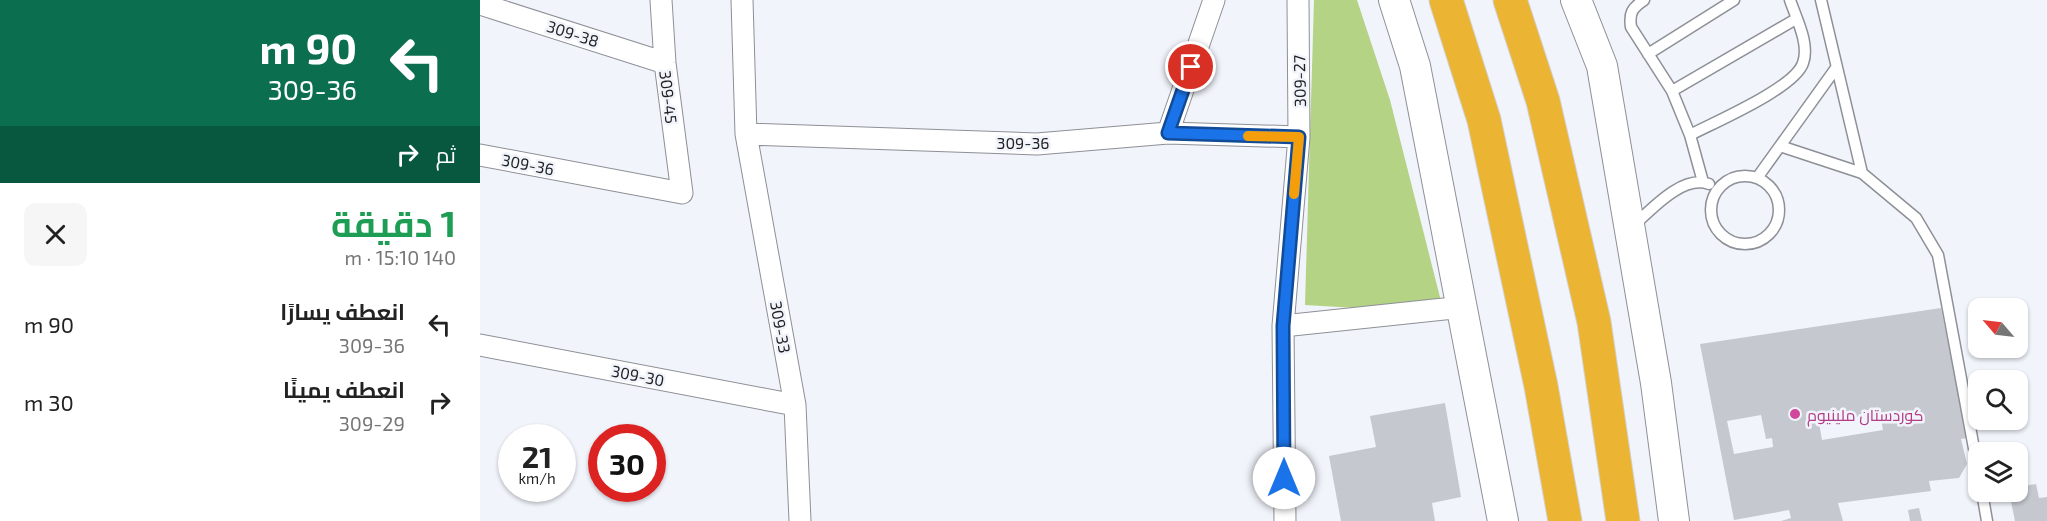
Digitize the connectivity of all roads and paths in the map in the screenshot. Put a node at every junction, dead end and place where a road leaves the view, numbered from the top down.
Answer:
1 (661, 0) edge
2 (742, 0) edge
3 (1214, 0) edge
4 (1298, 0) edge
5 (1394, 0) edge
6 (1446, 0) edge
7 (1510, 0) edge
8 (1576, 0) edge
9 (1644, 0) edge
10 (1734, 0) edge
11 (1791, 0) edge
12 (1821, 0) edge
13 (480, 4) edge
14 (1796, 19) junction
15 (1648, 54) junction
16 (665, 63) junction
17 (1836, 68) junction
18 (1672, 91) junction
19 (1168, 133) junction
20 (746, 134) junction
21 (1690, 135) junction
22 (1299, 137) junction
23 (1780, 146) junction
24 (480, 155) edge
25 (1862, 173) junction
26 (1757, 178) junction
27 (1703, 182) junction
28 (1719, 188) junction
29 (681, 193) joint
30 (1630, 229) junction
31 (1463, 307) junction
32 (1283, 326) junction
33 (480, 345) edge
34 (795, 405) junction
35 (1973, 442) edge
36 (1984, 502) edge
37 (800, 521) edge
38 (1285, 521) edge
39 (1503, 521) edge
40 (1565, 521) edge
41 (1623, 521) edge
42 (1674, 521) edge
43 (1987, 521) edge

1 - 16 street, 309-45
2 - 20 street, 309-33
3 - 19 street
4 - 22 street, 309-27
5 - 31 main road
6 - 40 highway
7 - 41 highway
8 - 30 main road
9 - 15 lane
10 - 15 lane
11 - 14 lane
12 - 17 lane
13 - 16 street, 309-38
14 - 18 lane
14 - 21 lane
15 - 18 lane
16 - 29 street, 309-45
17 - 23 lane
17 - 25 lane
18 - 21 lane
19 - 20 street, 309-36
19 - 22 street, 309-36
20 - 34 street, 309-33
21 - 27 lane
22 - 32 street, 309-27
23 - 25 lane
23 - 26 lane
24 - 29 street, 309-36
25 - 35 lane
26 - 28 lane
26 - 28 lane
27 - 28 lane
27 - 30 lane
30 - 42 main road
31 - 32 street
31 - 39 main road
32 - 38 street, 309-27
33 - 34 street, 309-30
34 - 37 street, 309-33
36 - 43 lane

